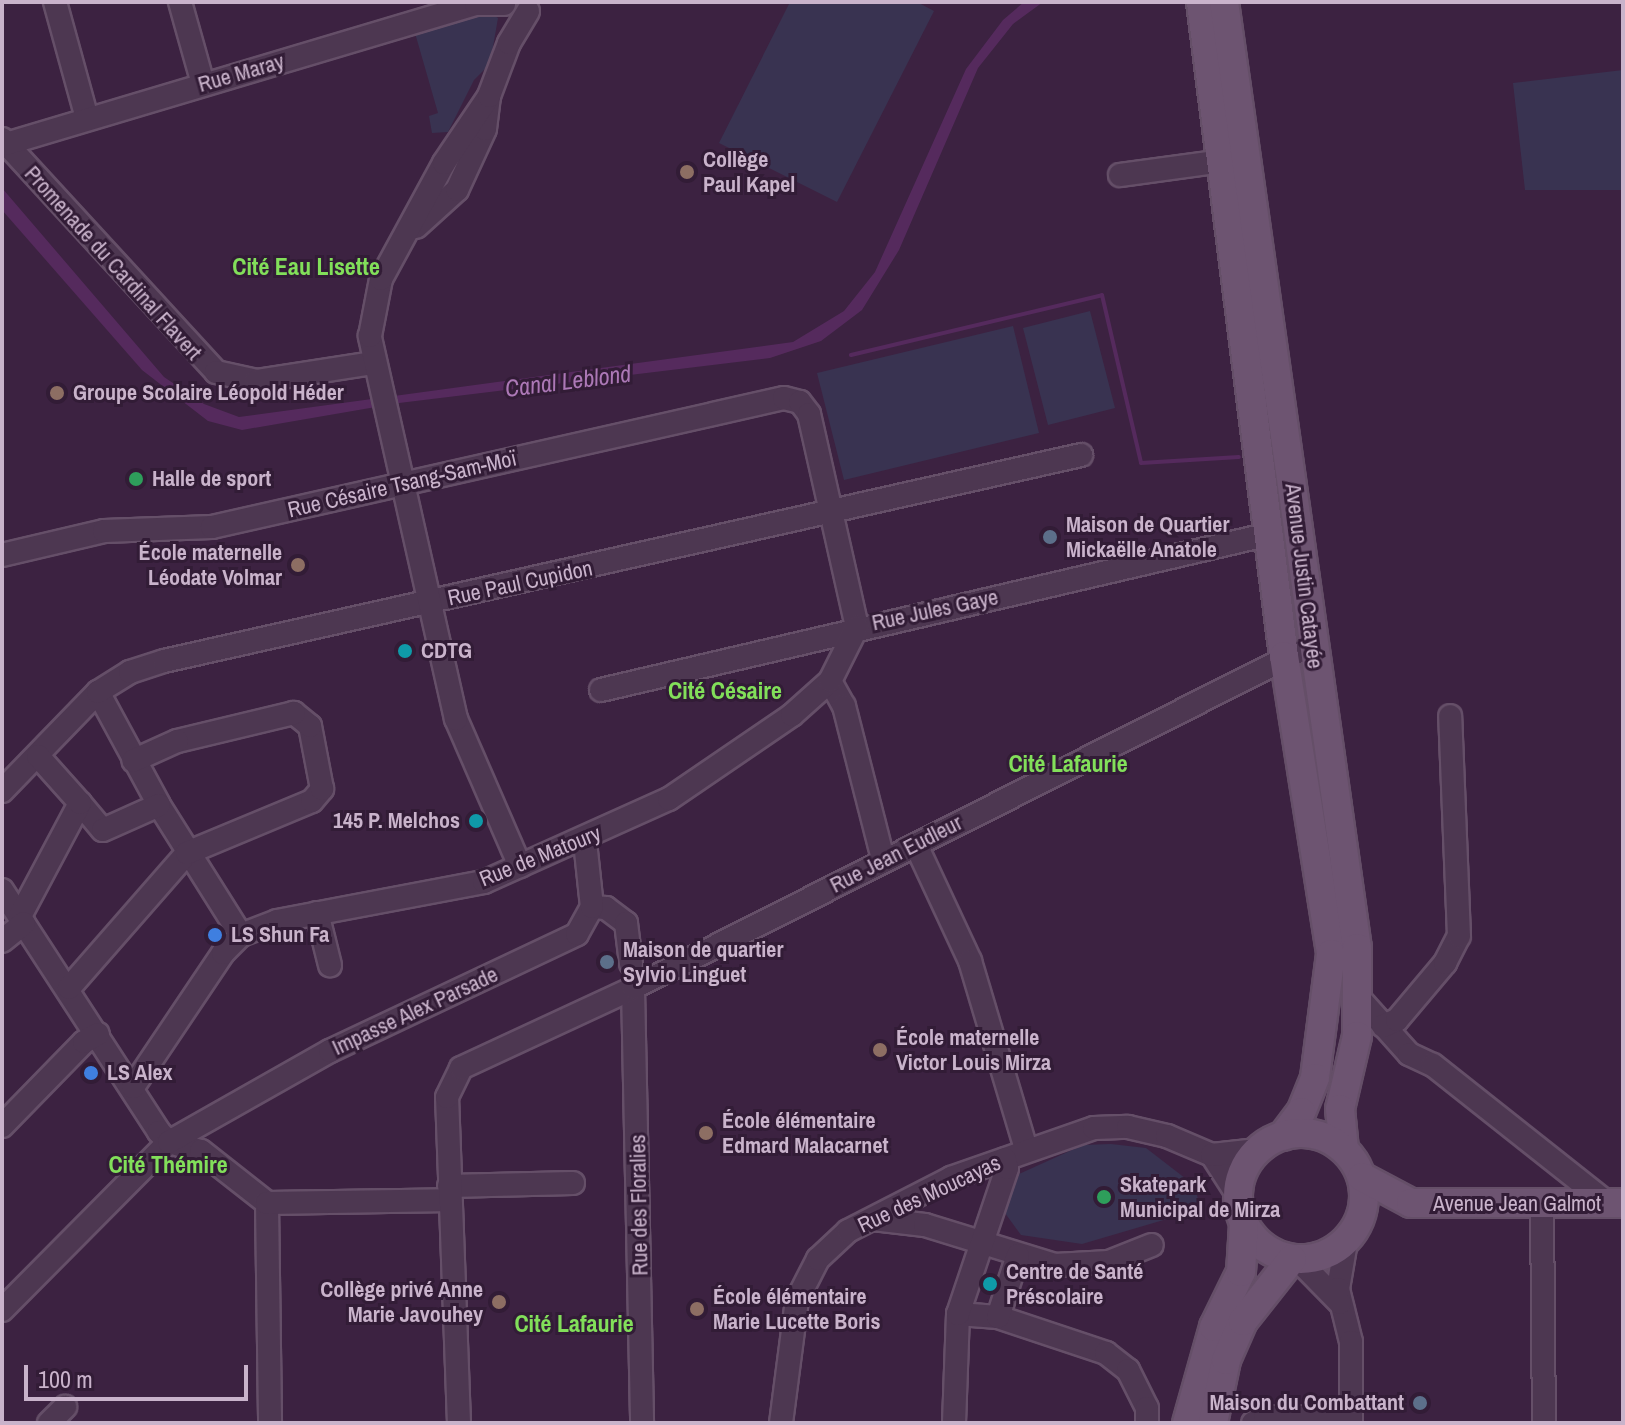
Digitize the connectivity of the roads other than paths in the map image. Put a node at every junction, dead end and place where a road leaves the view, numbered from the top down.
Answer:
1 (55, 2) edge
2 (180, 2) edge
3 (1201, 2) edge
4 (1224, 2) edge
5 (478, 3) edge
6 (516, 5) edge
7 (203, 84) junction
8 (87, 118) junction
9 (4, 141) edge
10 (1222, 161) junction
11 (1120, 175) dead end
12 (375, 371) junction
13 (1081, 455) dead end
14 (402, 485) junction
15 (831, 513) junction
16 (1270, 534) junction
17 (2, 555) edge
18 (430, 603) junction
19 (857, 627) junction
20 (1313, 651) junction
21 (1284, 656) junction
22 (830, 681) junction
23 (601, 690) dead end
24 (98, 692) junction
25 (1450, 716) dead end
26 (38, 756) junction
27 (133, 761) junction
28 (2, 791) edge
29 (80, 803) junction
30 (159, 805) junction
31 (585, 841) junction
32 (916, 845) junction
33 (187, 853) junction
34 (883, 859) junction
35 (520, 866) junction
36 (2, 890) edge
37 (592, 907) junction
38 (317, 913) junction
39 (22, 920) junction
40 (241, 935) junction
41 (2, 941) edge
42 (631, 964) dead end
43 (330, 965) dead end
44 (69, 988) junction
45 (633, 988) junction
46 (1359, 998) junction
47 (1390, 1023) junction
48 (98, 1034) junction
49 (133, 1087) junction
50 (2, 1126) edge
51 (1283, 1136) junction
52 (169, 1142) junction
53 (1026, 1149) junction
54 (1344, 1149) junction
55 (1258, 1150) junction
56 (1212, 1155) junction
57 (1005, 1159) junction
58 (1362, 1177) junction
59 (573, 1183) dead end
60 (449, 1193) junction
61 (1237, 1194) junction
62 (267, 1203) junction
63 (1411, 1203) junction
64 (1615, 1203) edge
65 (1542, 1204) junction
66 (873, 1219) junction
67 (1244, 1224) junction
68 (1351, 1236) junction
69 (982, 1244) junction
70 (1152, 1245) dead end
71 (1018, 1255) junction
72 (1295, 1260) junction
73 (1341, 1303) junction
74 (2, 1310) edge
75 (958, 1314) junction
76 (998, 1317) junction
77 (1351, 1420) edge
78 (270, 1423) edge
79 (459, 1423) edge
80 (642, 1423) edge
81 (781, 1423) edge
82 (954, 1423) edge
83 (1147, 1423) edge
84 (1187, 1423) edge
85 (1213, 1423) edge
86 (1253, 1423) edge
87 (1544, 1423) edge

1 - 8 street
2 - 7 street
3 - 10 main road, Avenue Justin Catayée
4 - 20 main road, Avenue Justin Catayée
5 - 6 street, Rue Maray
5 - 7 street, Rue Maray
6 - 12 street
7 - 8 street, Rue Maray
8 - 9 street, Rue Maray
9 - 12 street, Promenade du Cardinal Flavert
10 - 11 street
10 - 16 main road, Avenue Justin Catayée
12 - 14 street
13 - 15 street, Rue Paul Cupidon
14 - 15 street, Rue Césaire Tsang-Sam-Moï
14 - 17 street, Rue Césaire Tsang-Sam-Moï
14 - 18 street
15 - 18 street, Rue Paul Cupidon
15 - 19 street
16 - 19 street, Rue Jules Gaye
16 - 21 main road, Avenue Justin Catayée
18 - 24 street, Rue Paul Cupidon
18 - 35 street
19 - 22 street, Rue de Matoury
19 - 23 street, Rue Jules Gaye
20 - 21 street, Rue Jean Eudleur
20 - 46 main road, Avenue Justin Catayée
21 - 32 street, Rue Jean Eudleur
21 - 51 main road, Avenue Justin Catayée
22 - 31 street, Rue de Matoury
22 - 34 street
24 - 26 street, Rue Paul Cupidon
24 - 27 street
25 - 47 street
26 - 28 street, Rue Paul Cupidon
26 - 29 street
27 - 30 street
27 - 33 street
29 - 30 street
29 - 39 street
30 - 33 street
31 - 35 street, Rue de Matoury
31 - 37 street
32 - 34 street, Rue Jean Eudleur
32 - 53 street
33 - 40 street
33 - 44 street
34 - 45 street, Rue Jean Eudleur
35 - 38 street, Rue de Matoury
36 - 39 street
37 - 42 street
37 - 52 street, Impasse Alex Parsade
38 - 40 street, Rue de Matoury
38 - 43 street
39 - 41 street
39 - 44 street
40 - 49 street
44 - 48 street
45 - 60 street, Rue Jean Eudleur
45 - 80 street, Rue des Floralies
46 - 47 street
46 - 54 main road, Avenue Justin Catayée
47 - 64 street
48 - 49 street
48 - 50 street
49 - 52 street
51 - 54 main road
51 - 55 main road
52 - 62 street
52 - 74 street, Impasse Alex Parsade
53 - 56 street, Rue des Moucayas
53 - 57 street, Rue des Moucayas
54 - 58 main road
55 - 56 street, Rue des Moucayas
55 - 61 main road
56 - 61 street
57 - 66 street, Rue des Moucayas
57 - 69 street
58 - 63 main road, Avenue Jean Galmot
58 - 68 main road
59 - 60 street
60 - 62 street
60 - 79 street
61 - 67 main road
62 - 78 street
63 - 65 main road, Avenue Jean Galmot
63 - 68 main road, Avenue Jean Galmot
64 - 65 main road, Avenue Jean Galmot
65 - 87 street
66 - 69 street
66 - 81 street, Rue des Moucayas
67 - 72 main road
67 - 84 main road
68 - 72 main road
68 - 73 street
69 - 71 street
69 - 75 street
70 - 71 street
71 - 76 street
72 - 73 street
72 - 85 main road
73 - 77 street
75 - 76 street
75 - 82 street
76 - 83 street
77 - 86 street

